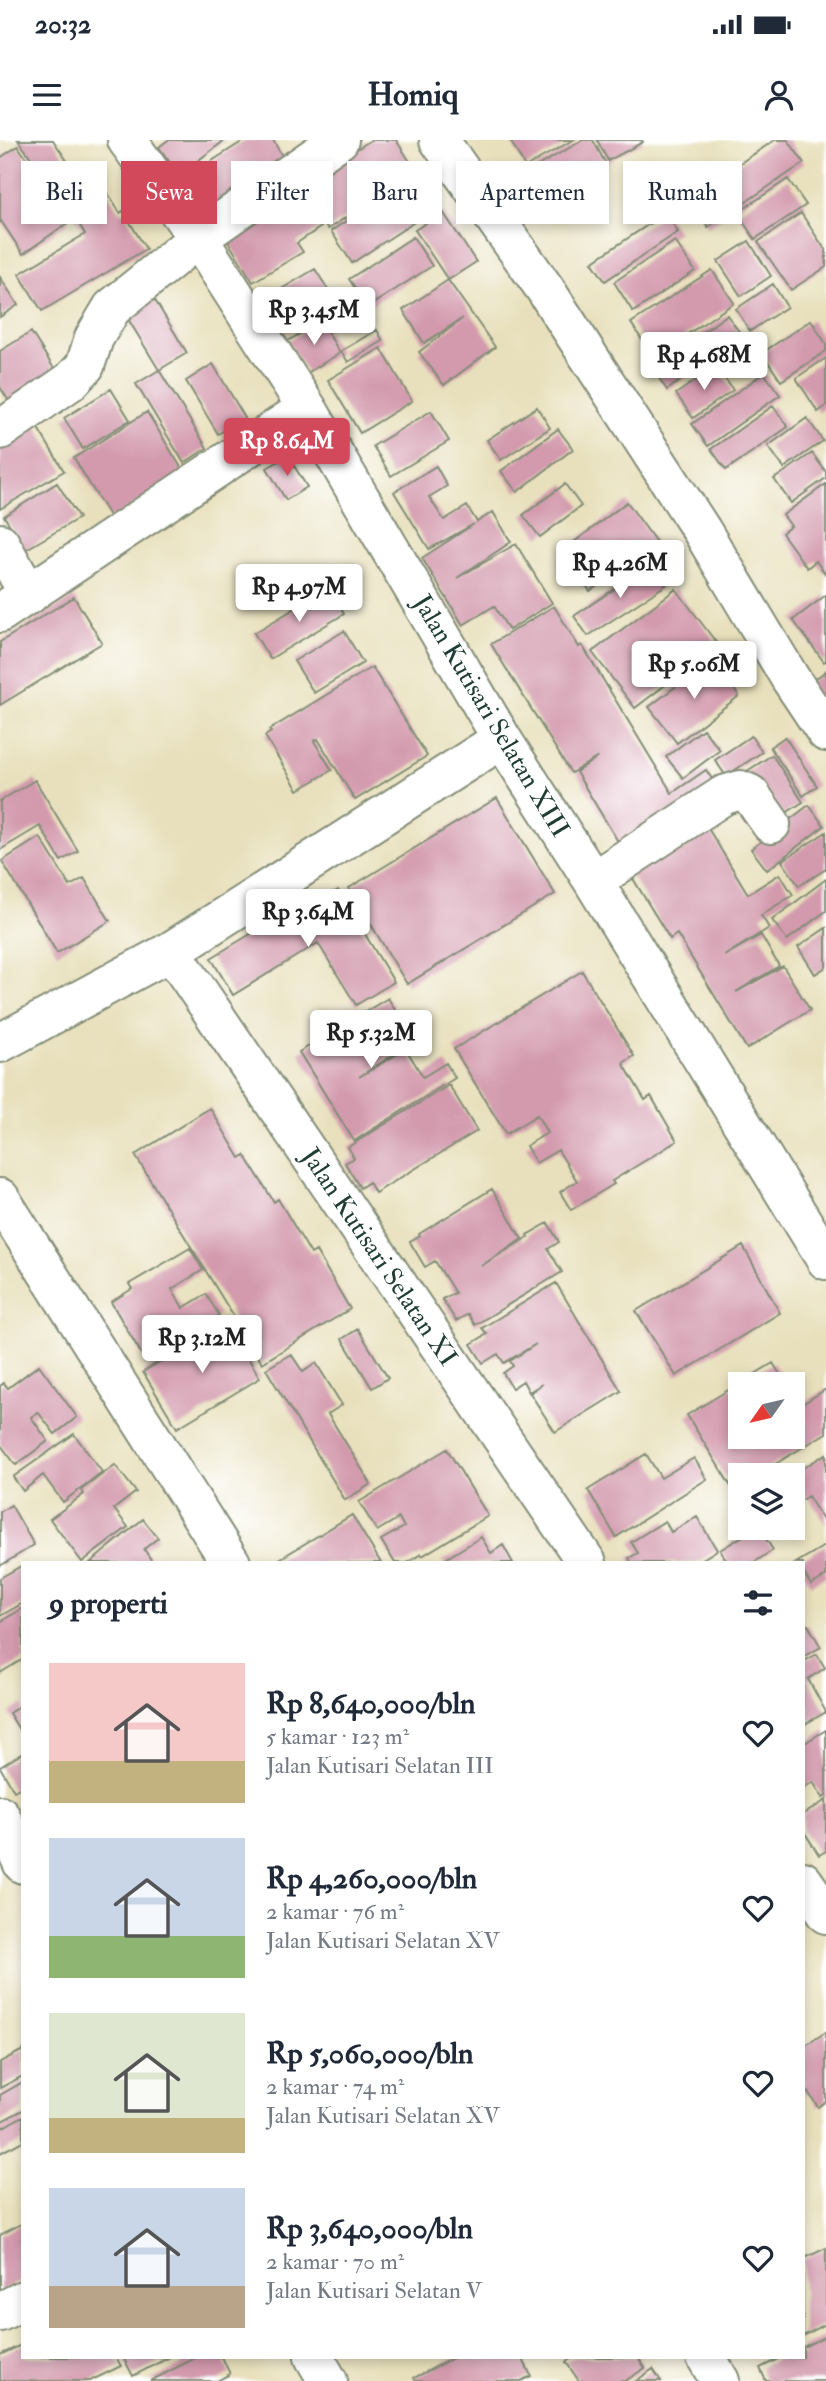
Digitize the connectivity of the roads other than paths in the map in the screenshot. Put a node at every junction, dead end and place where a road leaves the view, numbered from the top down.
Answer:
1 (127, 140) edge
2 (340, 140) edge
3 (439, 140) edge
4 (198, 238) junction
5 (307, 408) junction
6 (0, 430) edge
7 (0, 543) edge
8 (15, 604) edge
9 (826, 732) edge
10 (502, 739) junction
11 (771, 824) dead end
12 (593, 881) junction
13 (171, 951) junction
14 (0, 1043) edge
15 (0, 1198) edge
16 (826, 1260) edge
17 (230, 1561) edge
18 (586, 1561) edge
19 (0, 1815) edge
20 (21, 1860) edge
21 (805, 1884) edge
22 (826, 1914) edge
23 (21, 2301) edge
24 (0, 2312) edge
25 (315, 2359) edge
26 (707, 2359) edge
27 (328, 2381) edge
28 (720, 2381) edge

1 - 4 street, Jalan Kutisari Selatan XIII
2 - 4 street
3 - 9 street
4 - 5 street, Jalan Kutisari Selatan XIII
4 - 6 street
5 - 8 street
5 - 10 street, Jalan Kutisari Selatan XIII
7 - 8 street
10 - 12 street, Jalan Kutisari Selatan XIII
10 - 13 street
11 - 12 street
12 - 16 street, Jalan Kutisari Selatan XIII
13 - 14 street
13 - 18 street, Jalan Kutisari Selatan XI
15 - 17 street
19 - 20 street
21 - 22 street
23 - 24 street
25 - 27 street
26 - 28 street

